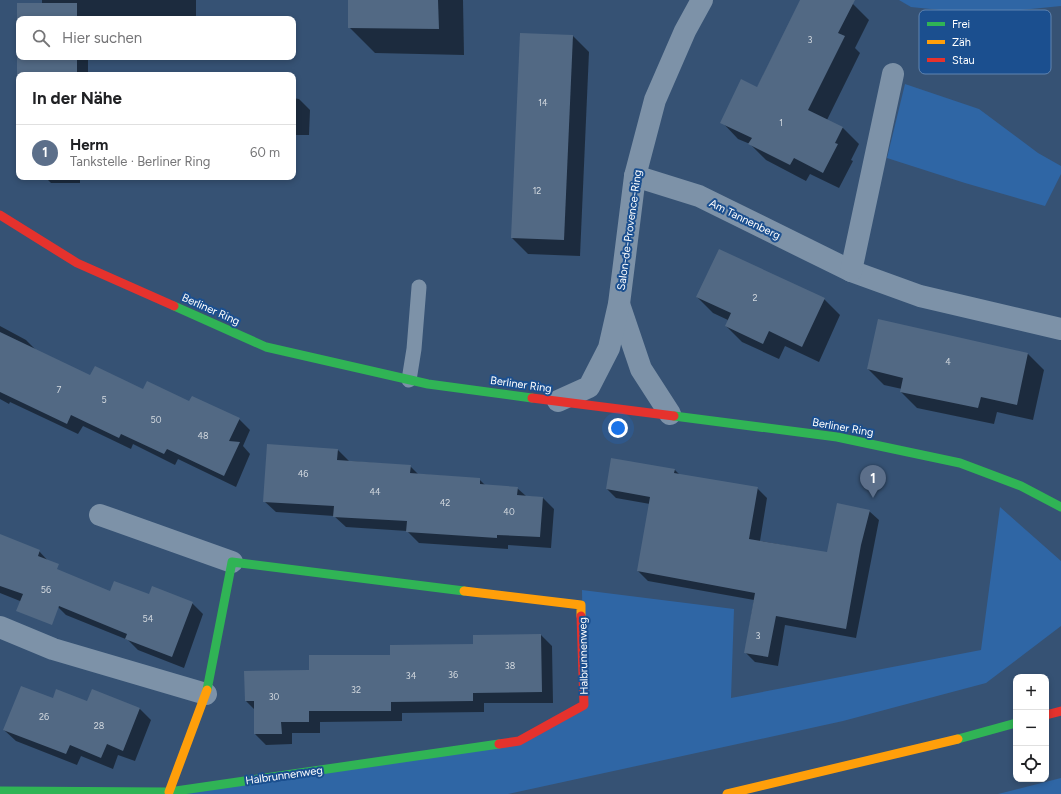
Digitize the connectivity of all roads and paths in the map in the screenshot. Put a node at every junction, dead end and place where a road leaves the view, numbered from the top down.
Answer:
1 (702, 0) edge
2 (893, 74) dead end
3 (635, 176) junction
4 (0, 215) edge
5 (850, 271) junction
6 (419, 287) dead end
7 (619, 304) junction
8 (1061, 328) edge
9 (409, 380) junction
10 (558, 401) junction
11 (670, 414) junction
12 (1061, 507) edge
13 (100, 515) dead end
14 (232, 562) junction
15 (0, 626) edge
16 (206, 694) junction
17 (1061, 711) edge
18 (1049, 714) edge
19 (1013, 724) edge
20 (0, 791) edge
21 (169, 792) junction
22 (727, 794) edge

1 - 3 street, Salon-de-Provence-Ring
2 - 5 street
3 - 5 street, Am Tannenberg
3 - 7 street, Salon-de-Provence-Ring
4 - 9 street, Berliner Ring
5 - 8 street, Am Tannenberg
6 - 9 lane
7 - 10 street, Salon-de-Provence-Ring
7 - 11 street, Salon-de-Provence-Ring
9 - 10 street, Berliner Ring
10 - 11 street, Berliner Ring
11 - 12 street, Berliner Ring
13 - 14 street, Halbrunnenweg
14 - 16 street
14 - 21 street, Halbrunnenweg
15 - 16 street
16 - 21 street
17 - 18 street
19 - 22 street
20 - 21 street, Halbrunnenweg

